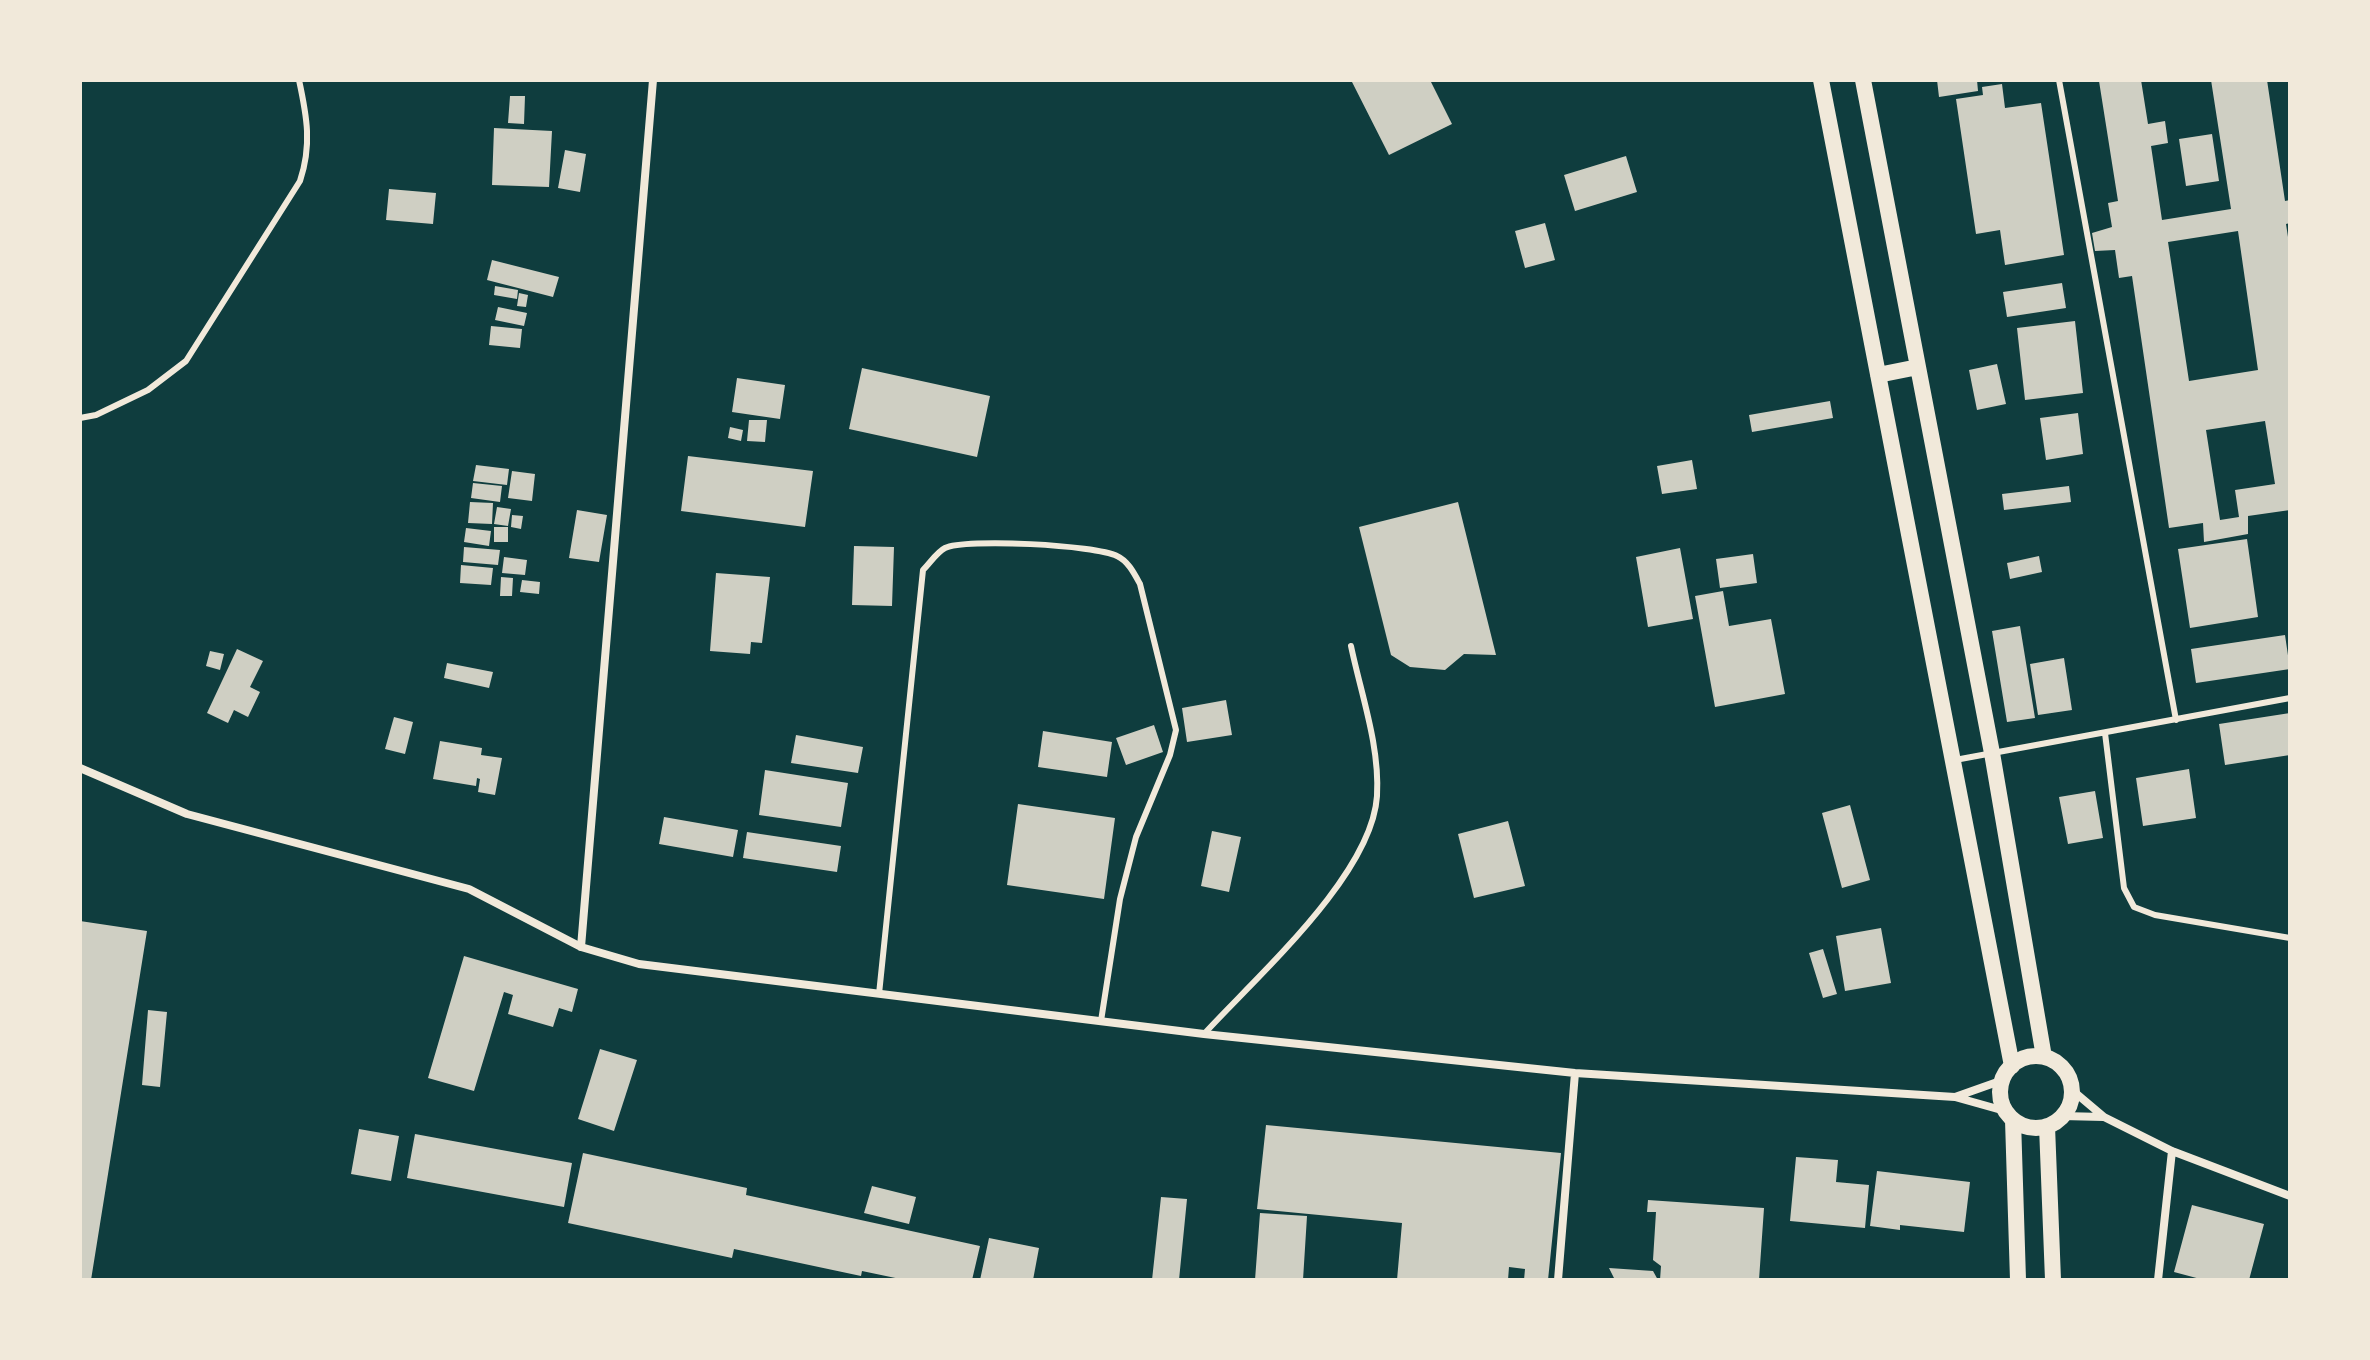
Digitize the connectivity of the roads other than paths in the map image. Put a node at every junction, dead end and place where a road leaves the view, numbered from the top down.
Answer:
1 (299, 80) edge
2 (653, 80) edge
3 (1821, 80) edge
4 (1863, 80) edge
5 (2059, 80) edge
6 (1918, 367) junction
7 (1878, 375) junction
8 (80, 418) edge
9 (1351, 646) dead end
10 (2290, 698) edge
11 (2176, 720) junction
12 (2105, 733) junction
13 (1992, 753) junction
14 (1951, 761) junction
15 (80, 768) edge
16 (2290, 938) edge
17 (581, 947) junction
18 (879, 994) junction
19 (1101, 1021) junction
20 (1204, 1034) junction
21 (2044, 1057) junction
22 (1575, 1073) junction
23 (2007, 1073) junction
24 (2072, 1090) junction
25 (1955, 1097) junction
26 (2009, 1115) junction
27 (2062, 1116) junction
28 (2104, 1117) junction
29 (2047, 1126) junction
30 (2172, 1151) junction
31 (2290, 1196) edge
32 (1558, 1280) edge
33 (2018, 1280) edge
34 (2053, 1280) edge
35 (2158, 1280) edge

1 - 8 lane
2 - 17 street
3 - 7 main road
4 - 6 main road
5 - 11 lane
6 - 7 main road
6 - 13 main road
7 - 14 main road
9 - 20 lane
10 - 11 lane
11 - 12 lane
12 - 13 lane
12 - 16 lane
13 - 14 lane
13 - 21 main road
14 - 23 main road
15 - 17 street
17 - 18 street
18 - 19 street
18 - 19 lane
19 - 20 street
20 - 22 street
21 - 23 main road
21 - 24 main road
22 - 25 street
22 - 32 street
23 - 25 street
23 - 26 main road
24 - 27 main road
24 - 28 street
25 - 26 street
26 - 29 main road
26 - 33 main road
27 - 28 street
27 - 29 main road
28 - 30 street
29 - 34 main road
30 - 31 street
30 - 35 street

